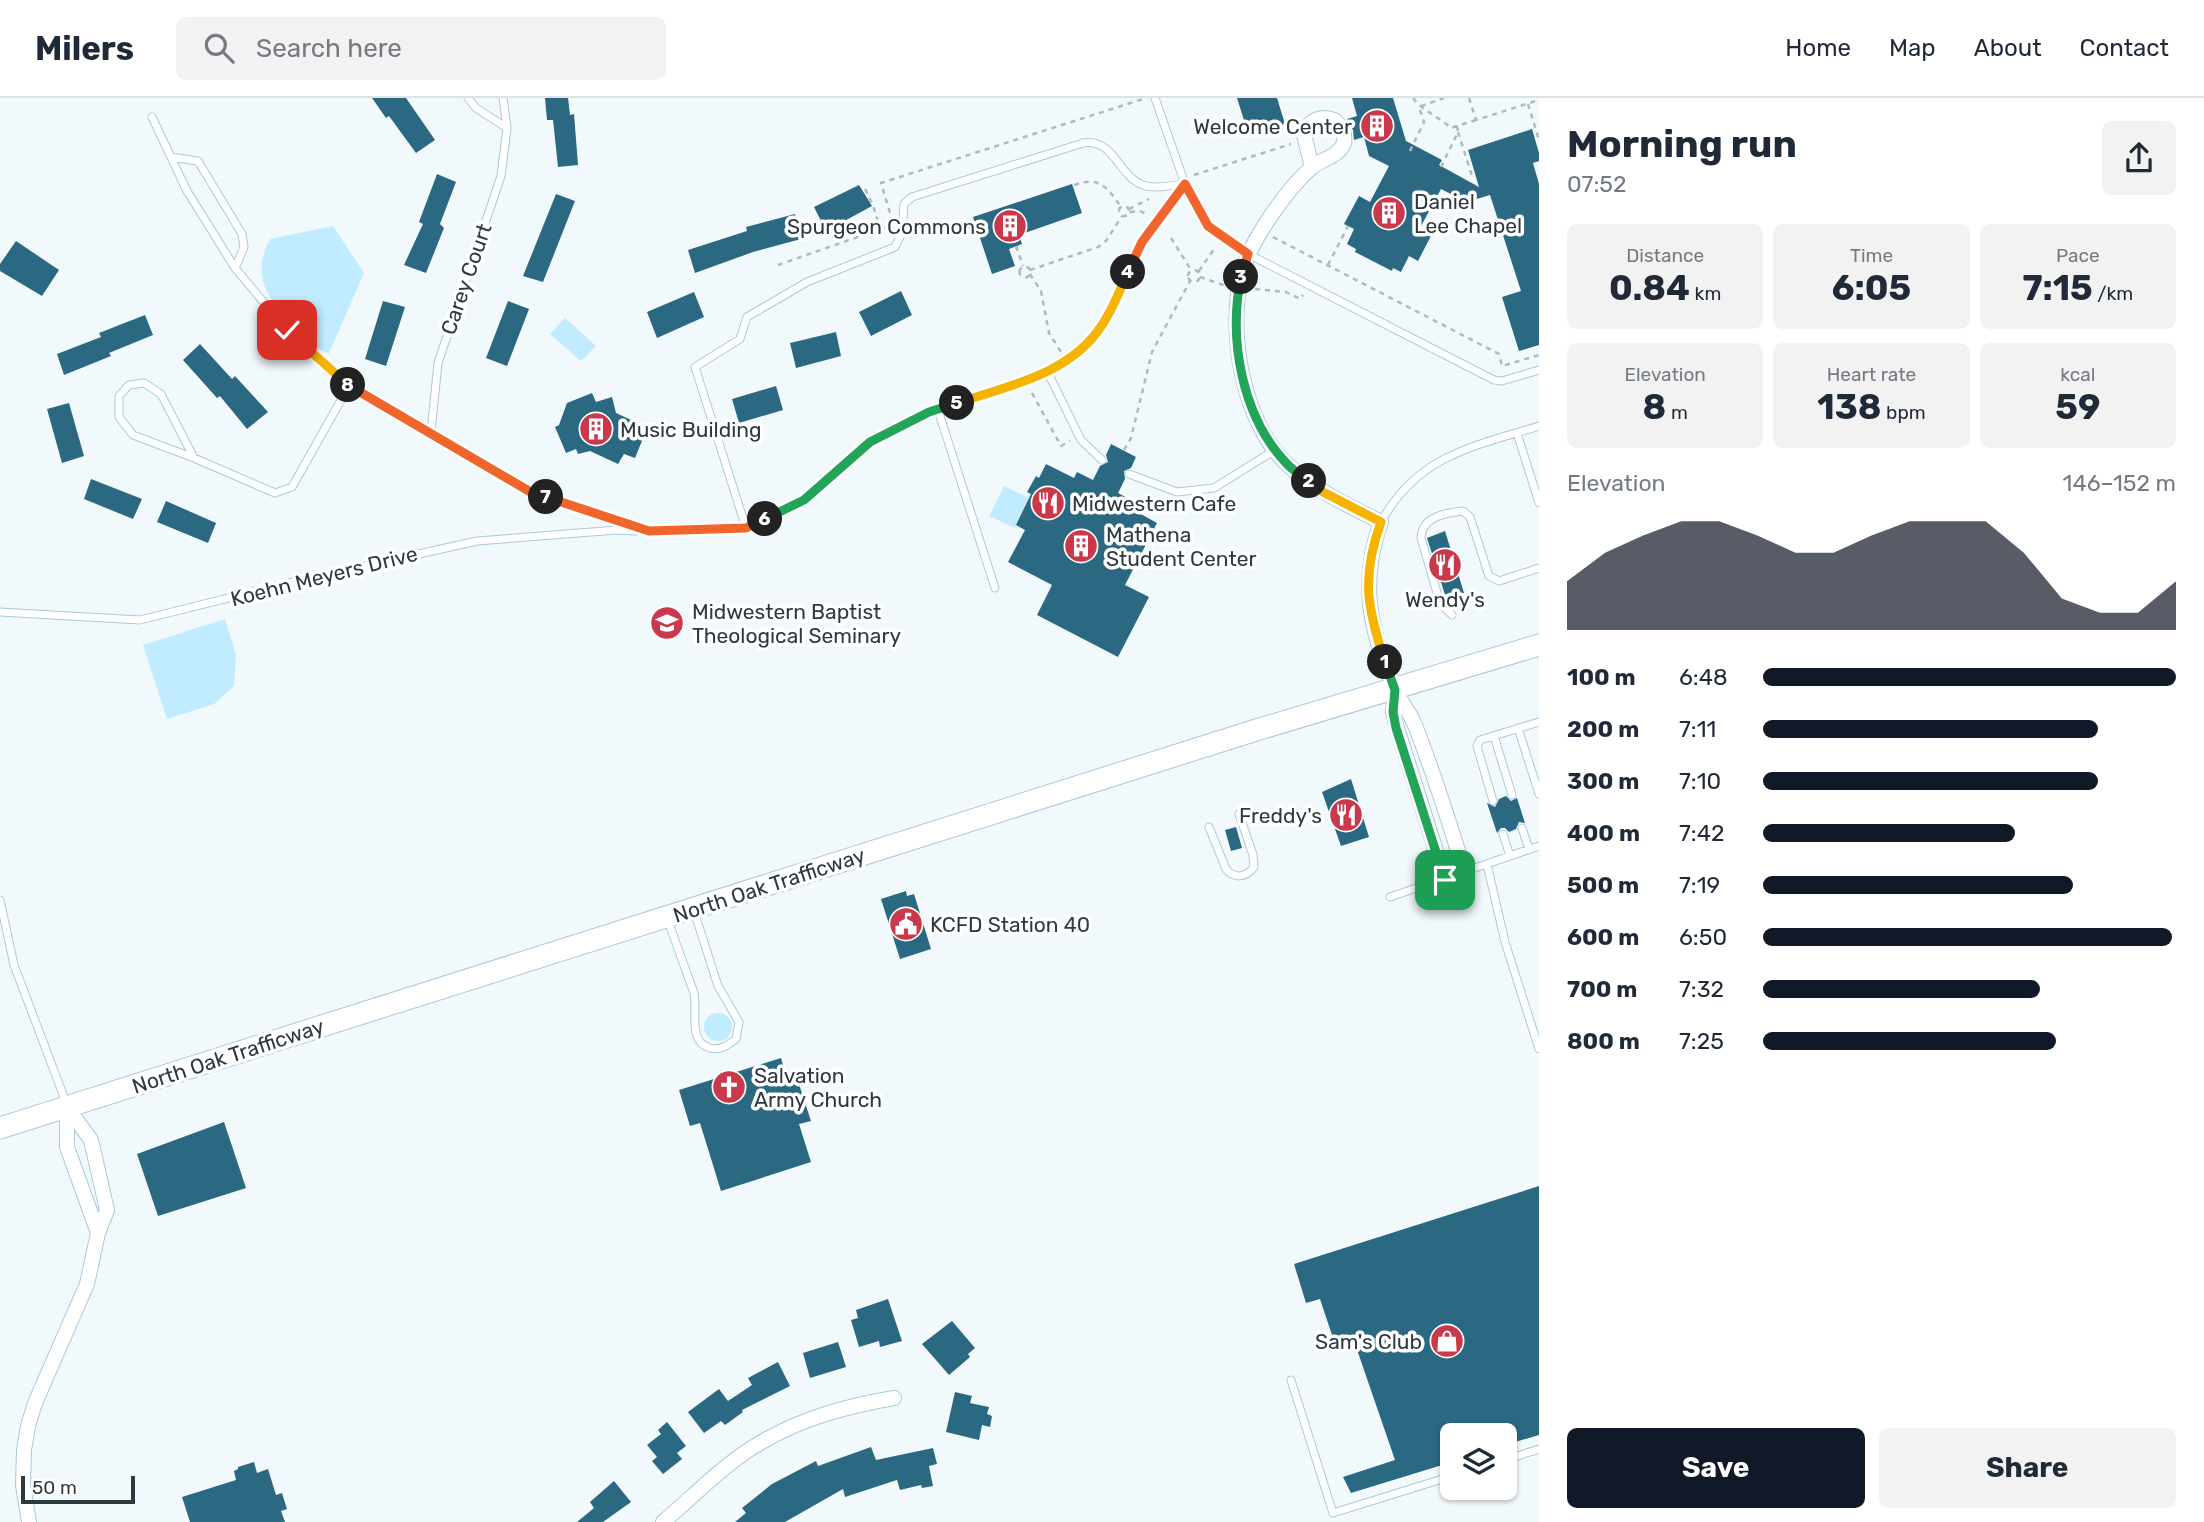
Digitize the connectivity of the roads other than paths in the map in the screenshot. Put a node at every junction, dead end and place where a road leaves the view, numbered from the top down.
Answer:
1 (468, 98) edge
2 (503, 98) edge
3 (1155, 98) edge
4 (152, 117) dead end
5 (507, 128) junction
6 (171, 157) junction
7 (1312, 167) dead end
8 (1185, 184) junction
9 (1248, 254) junction
10 (235, 268) junction
11 (1539, 370) edge
12 (1048, 372) junction
13 (349, 386) junction
14 (938, 410) junction
15 (1539, 426) edge
16 (431, 432) junction
17 (1517, 433) junction
18 (1276, 450) junction
19 (194, 458) junction
20 (1102, 460) dead end
21 (1539, 467) edge
22 (1528, 470) junction
23 (1129, 474) dead end
24 (1539, 503) edge
25 (1381, 522) junction
26 (746, 528) junction
27 (649, 531) junction
28 (1539, 568) edge
29 (995, 588) dead end
30 (0, 612) edge
31 (1452, 615) dead end
32 (1539, 645) edge
33 (1395, 690) junction
34 (1539, 722) edge
35 (1518, 728) junction
36 (1494, 736) junction
37 (1539, 794) edge
38 (1512, 795) dead end
39 (1493, 801) dead end
40 (1239, 814) dead end
41 (1209, 827) dead end
42 (1522, 828) dead end
43 (1503, 834) dead end
44 (1539, 846) edge
45 (1529, 849) junction
46 (1510, 856) junction
47 (1487, 864) junction
48 (1465, 872) junction
49 (1445, 880) junction
50 (1390, 897) dead end
51 (0, 900) edge
52 (694, 909) junction
53 (667, 917) junction
54 (1539, 1049) edge
55 (67, 1107) junction
56 (0, 1128) edge
57 (98, 1233) junction
58 (1291, 1380) dead end
59 (894, 1398) dead end
60 (1539, 1449) edge
61 (1517, 1456) edge
62 (1440, 1480) edge
63 (29, 1522) edge
64 (663, 1522) edge

1 - 5 lane
2 - 5 lane, Carey Court
3 - 8 lane
4 - 6 lane
5 - 16 lane, Carey Court
6 - 10 lane
6 - 10 lane
7 - 9 street
8 - 9 lane
8 - 12 lane
8 - 26 lane
9 - 11 lane
9 - 18 street
10 - 13 lane
12 - 14 lane
12 - 20 lane
13 - 16 lane
13 - 19 lane
14 - 26 lane
14 - 29 lane
15 - 17 lane
16 - 27 lane
17 - 22 lane
17 - 25 lane
18 - 23 lane
18 - 25 street
19 - 19 lane
21 - 22 lane
22 - 24 lane
25 - 33 street
26 - 27 lane, Koehn Meyers Drive
27 - 30 lane, Koehn Meyers Drive
28 - 31 lane
32 - 33 main road, North Oak Trafficway
33 - 48 street
33 - 49 street
33 - 52 main road, North Oak Trafficway
34 - 35 lane
35 - 36 lane
35 - 37 lane
36 - 38 lane
36 - 39 lane
40 - 41 lane
42 - 45 lane
43 - 46 lane
44 - 45 lane
45 - 46 lane
46 - 47 lane
47 - 48 lane
47 - 54 lane
48 - 49 lane
49 - 50 lane
51 - 55 lane
52 - 53 main road, North Oak Trafficway
52 - 53 lane
53 - 55 main road, North Oak Trafficway
55 - 56 main road, North Oak Trafficway
55 - 57 street
55 - 57 street
57 - 63 street
58 - 62 lane
59 - 64 street
60 - 61 lane

